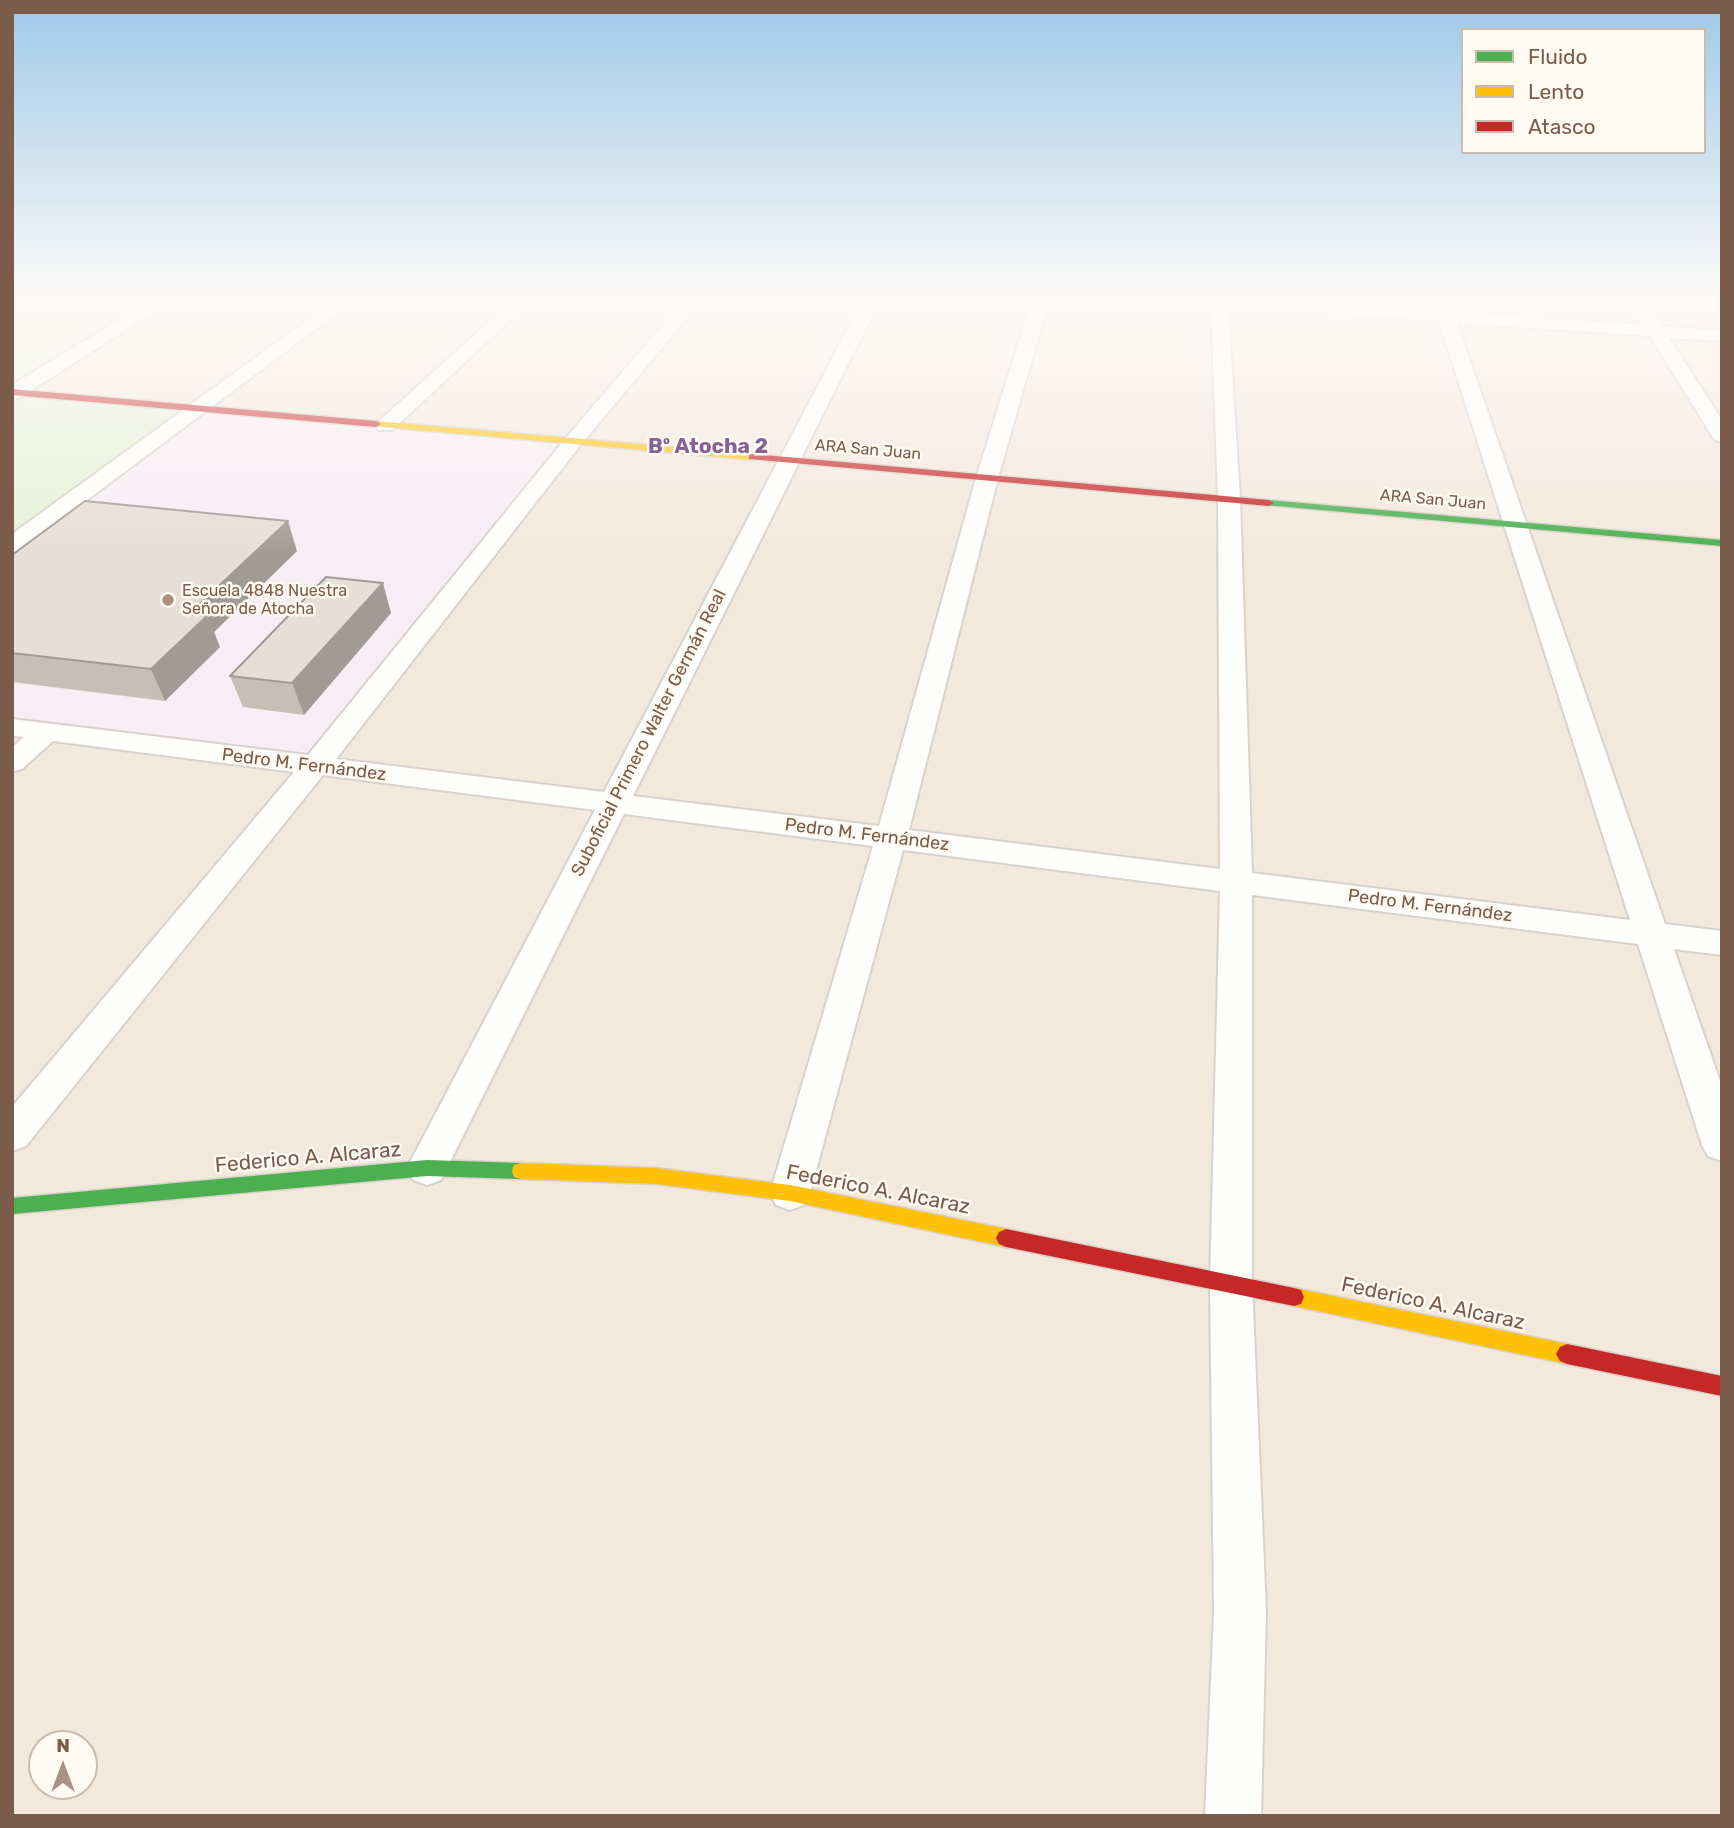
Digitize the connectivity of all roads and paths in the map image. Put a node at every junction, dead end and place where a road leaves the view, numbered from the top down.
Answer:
1 (231, 385) edge
2 (430, 385) edge
3 (621, 385) edge
4 (827, 385) edge
5 (1015, 385) edge
6 (1223, 385) edge
7 (1469, 385) edge
8 (1690, 385) edge
9 (13, 393) edge
10 (202, 407) junction
11 (385, 426) junction
12 (1722, 436) edge
13 (572, 443) junction
14 (788, 461) junction
15 (987, 478) junction
16 (1228, 498) junction
17 (1515, 525) junction
18 (1722, 543) edge
19 (12, 545) edge
20 (12, 727) edge
21 (47, 732) junction
22 (12, 763) edge
23 (314, 766) junction
24 (612, 803) junction
25 (891, 838) junction
26 (1236, 881) junction
27 (1652, 934) junction
28 (1722, 943) edge
29 (12, 1135) edge
30 (1722, 1145) edge
31 (427, 1168) junction
32 (790, 1193) junction
33 (12, 1206) edge
34 (1231, 1283) junction
35 (1722, 1386) edge
36 (1233, 1816) edge

1 - 10 street
2 - 11 street
3 - 13 street
4 - 14 street, Suboficial Primero Walter Germán Real
5 - 15 street
6 - 16 street
7 - 17 street
8 - 12 street
9 - 10 street, ARA San Juan
10 - 11 street, ARA San Juan
10 - 19 street
11 - 13 street, ARA San Juan
13 - 14 street, ARA San Juan
13 - 23 street
14 - 15 street, ARA San Juan
14 - 24 street, Suboficial Primero Walter Germán Real
15 - 16 street, ARA San Juan
15 - 25 street
16 - 17 street, ARA San Juan
16 - 26 street
17 - 18 street, ARA San Juan
17 - 27 street
20 - 21 street, Pedro M. Fernández
21 - 22 street
21 - 23 street, Pedro M. Fernández
23 - 24 street, Pedro M. Fernández
23 - 29 street
24 - 25 street, Pedro M. Fernández
24 - 31 street, Suboficial Primero Walter Germán Real
25 - 26 street, Pedro M. Fernández
25 - 32 street
26 - 27 street, Pedro M. Fernández
26 - 34 street
27 - 28 street, Pedro M. Fernández
27 - 30 street
31 - 32 street, Federico A. Alcaraz
31 - 33 street, Federico A. Alcaraz
32 - 34 street, Federico A. Alcaraz
34 - 35 street, Federico A. Alcaraz
34 - 36 street

